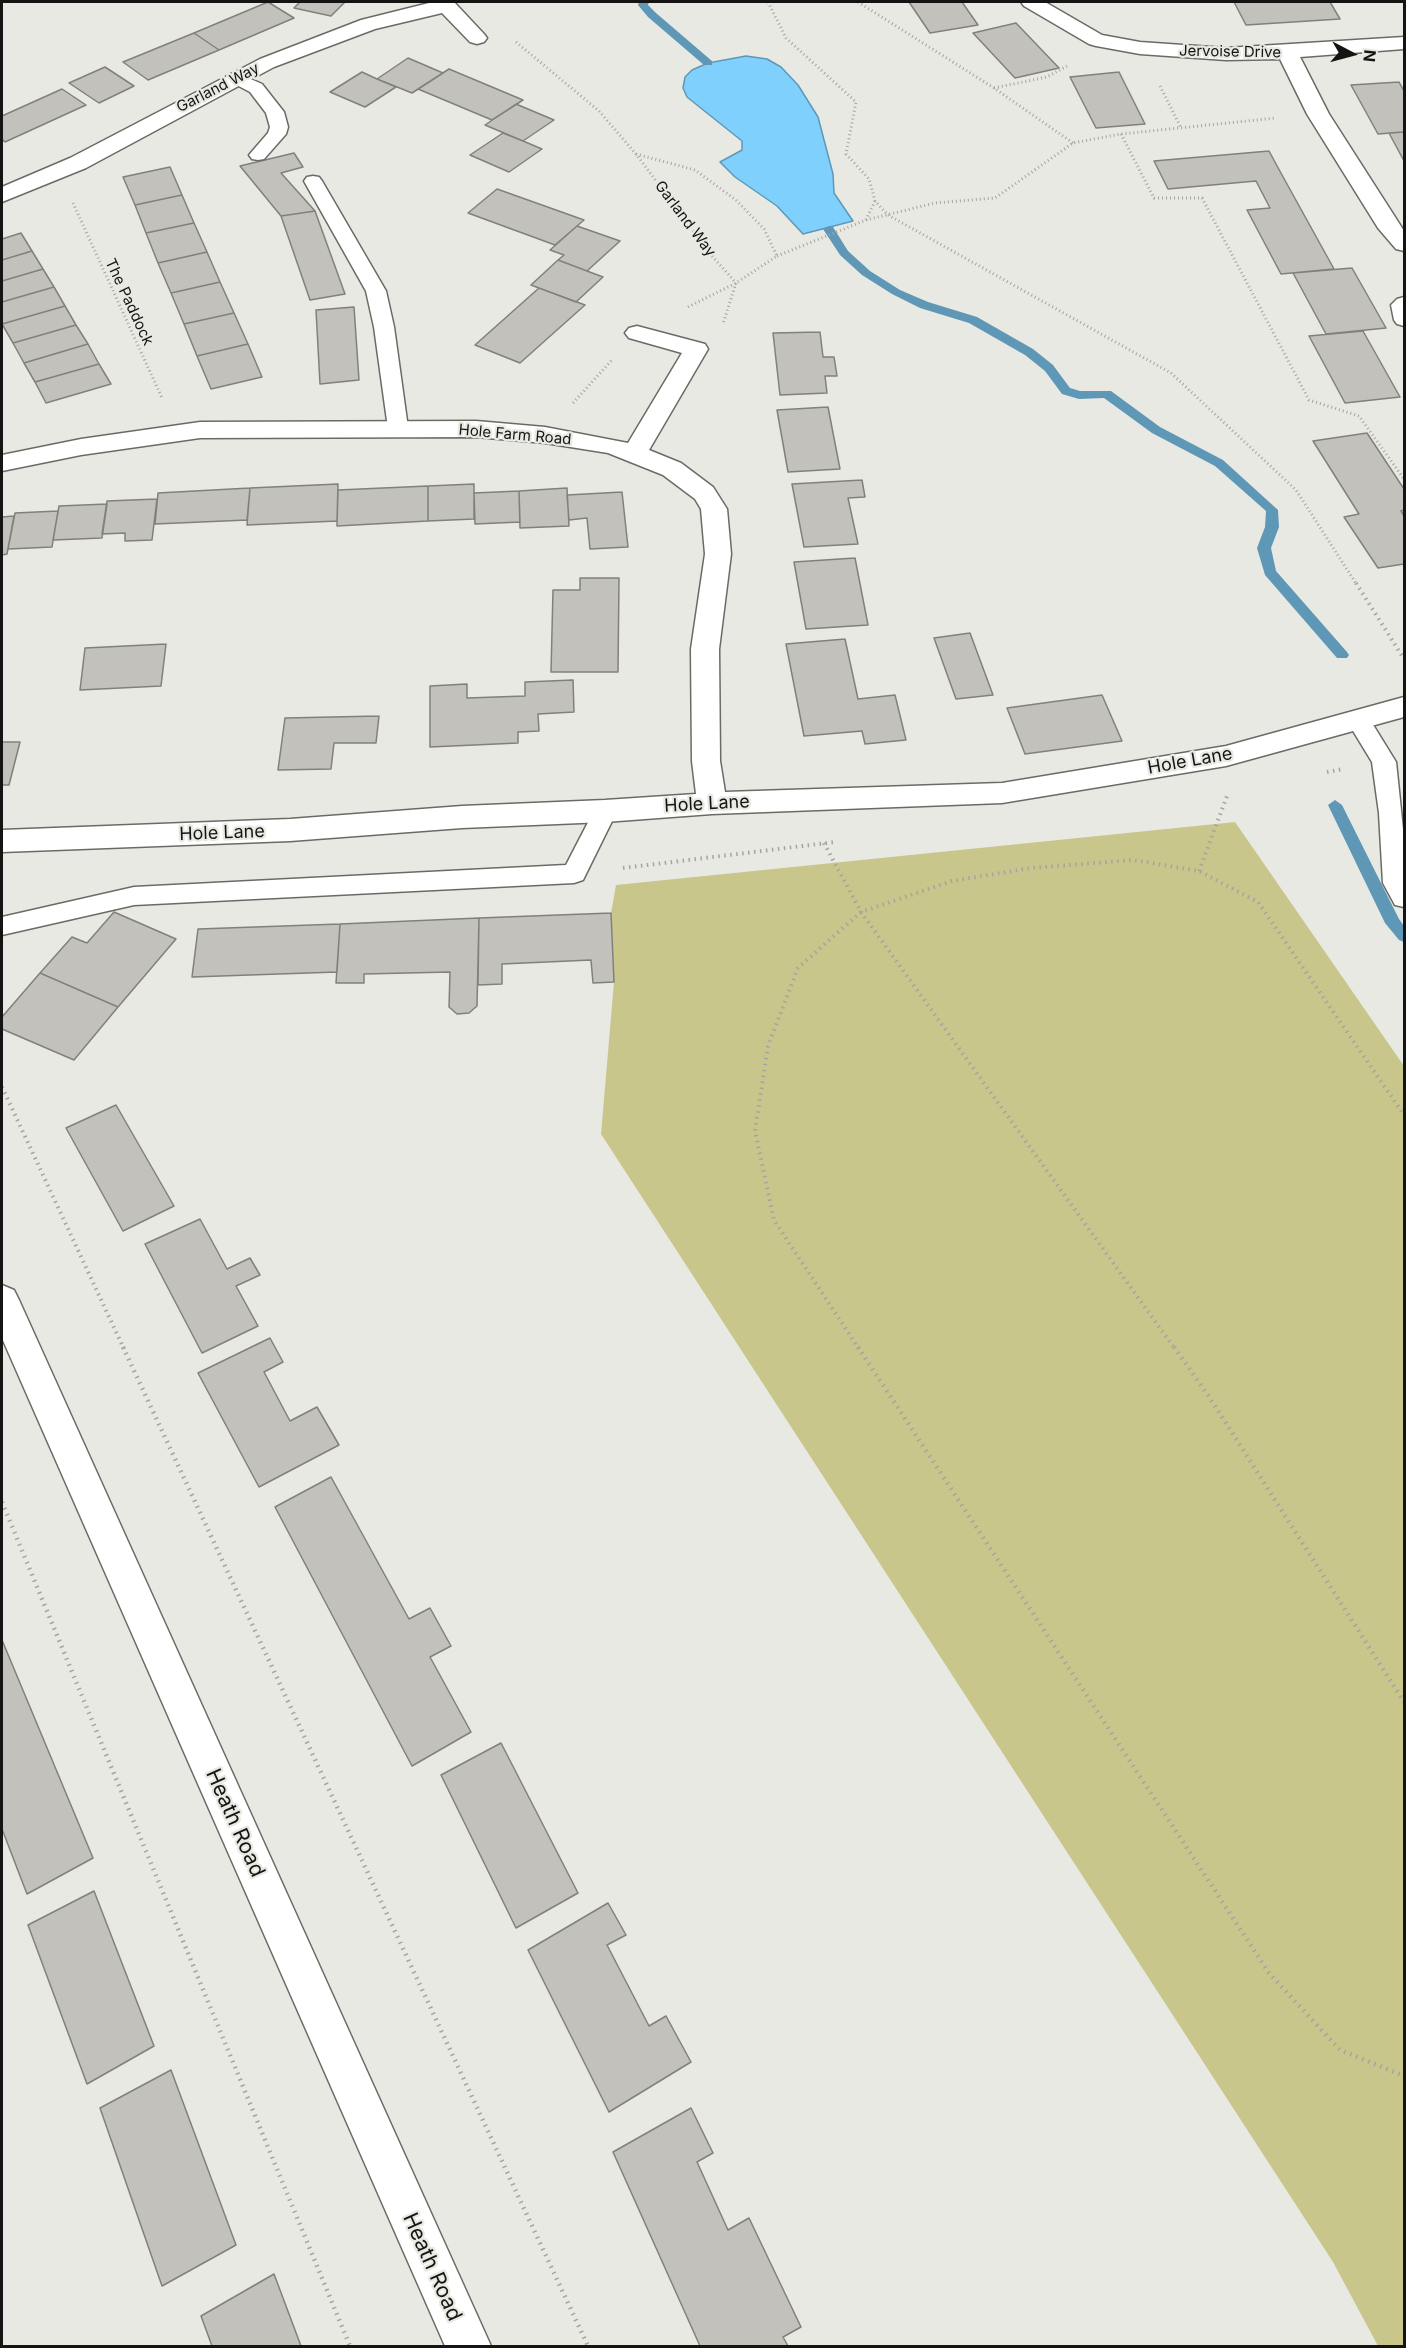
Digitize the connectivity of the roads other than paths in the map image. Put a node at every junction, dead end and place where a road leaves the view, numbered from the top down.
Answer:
1 (1031, 2) edge
2 (444, 4) edge
3 (477, 38) road end
4 (1404, 43) edge
5 (1287, 52) junction
6 (237, 78) junction
7 (258, 155) dead end
8 (313, 181) dead end
9 (2, 195) edge
10 (1404, 244) edge
11 (1404, 303) edge
12 (1404, 320) edge
13 (637, 333) road end
14 (398, 428) junction
15 (634, 453) junction
16 (2, 463) edge
17 (1404, 707) edge
18 (1359, 721) junction
19 (712, 802) junction
20 (606, 811) junction
21 (2, 841) edge
22 (1404, 898) edge
23 (2, 926) edge
24 (2, 1300) edge
25 (468, 2346) edge

1 - 5 street, Jervoise Drive
2 - 3 street, Garland Way
2 - 6 street, Garland Way
4 - 5 street
5 - 10 street, Jervoise Drive
6 - 7 lane
6 - 9 street, Garland Way
8 - 14 lane
11 - 12 lane
13 - 15 street
14 - 15 street, Hole Farm Road
14 - 16 street, Hole Farm Road
15 - 19 street, Hole Farm Road
17 - 18 street, Hole Lane
18 - 19 street, Hole Lane
18 - 22 lane
19 - 20 street, Hole Lane
20 - 21 street, Hole Lane
20 - 23 lane
24 - 25 street, Heath Road

